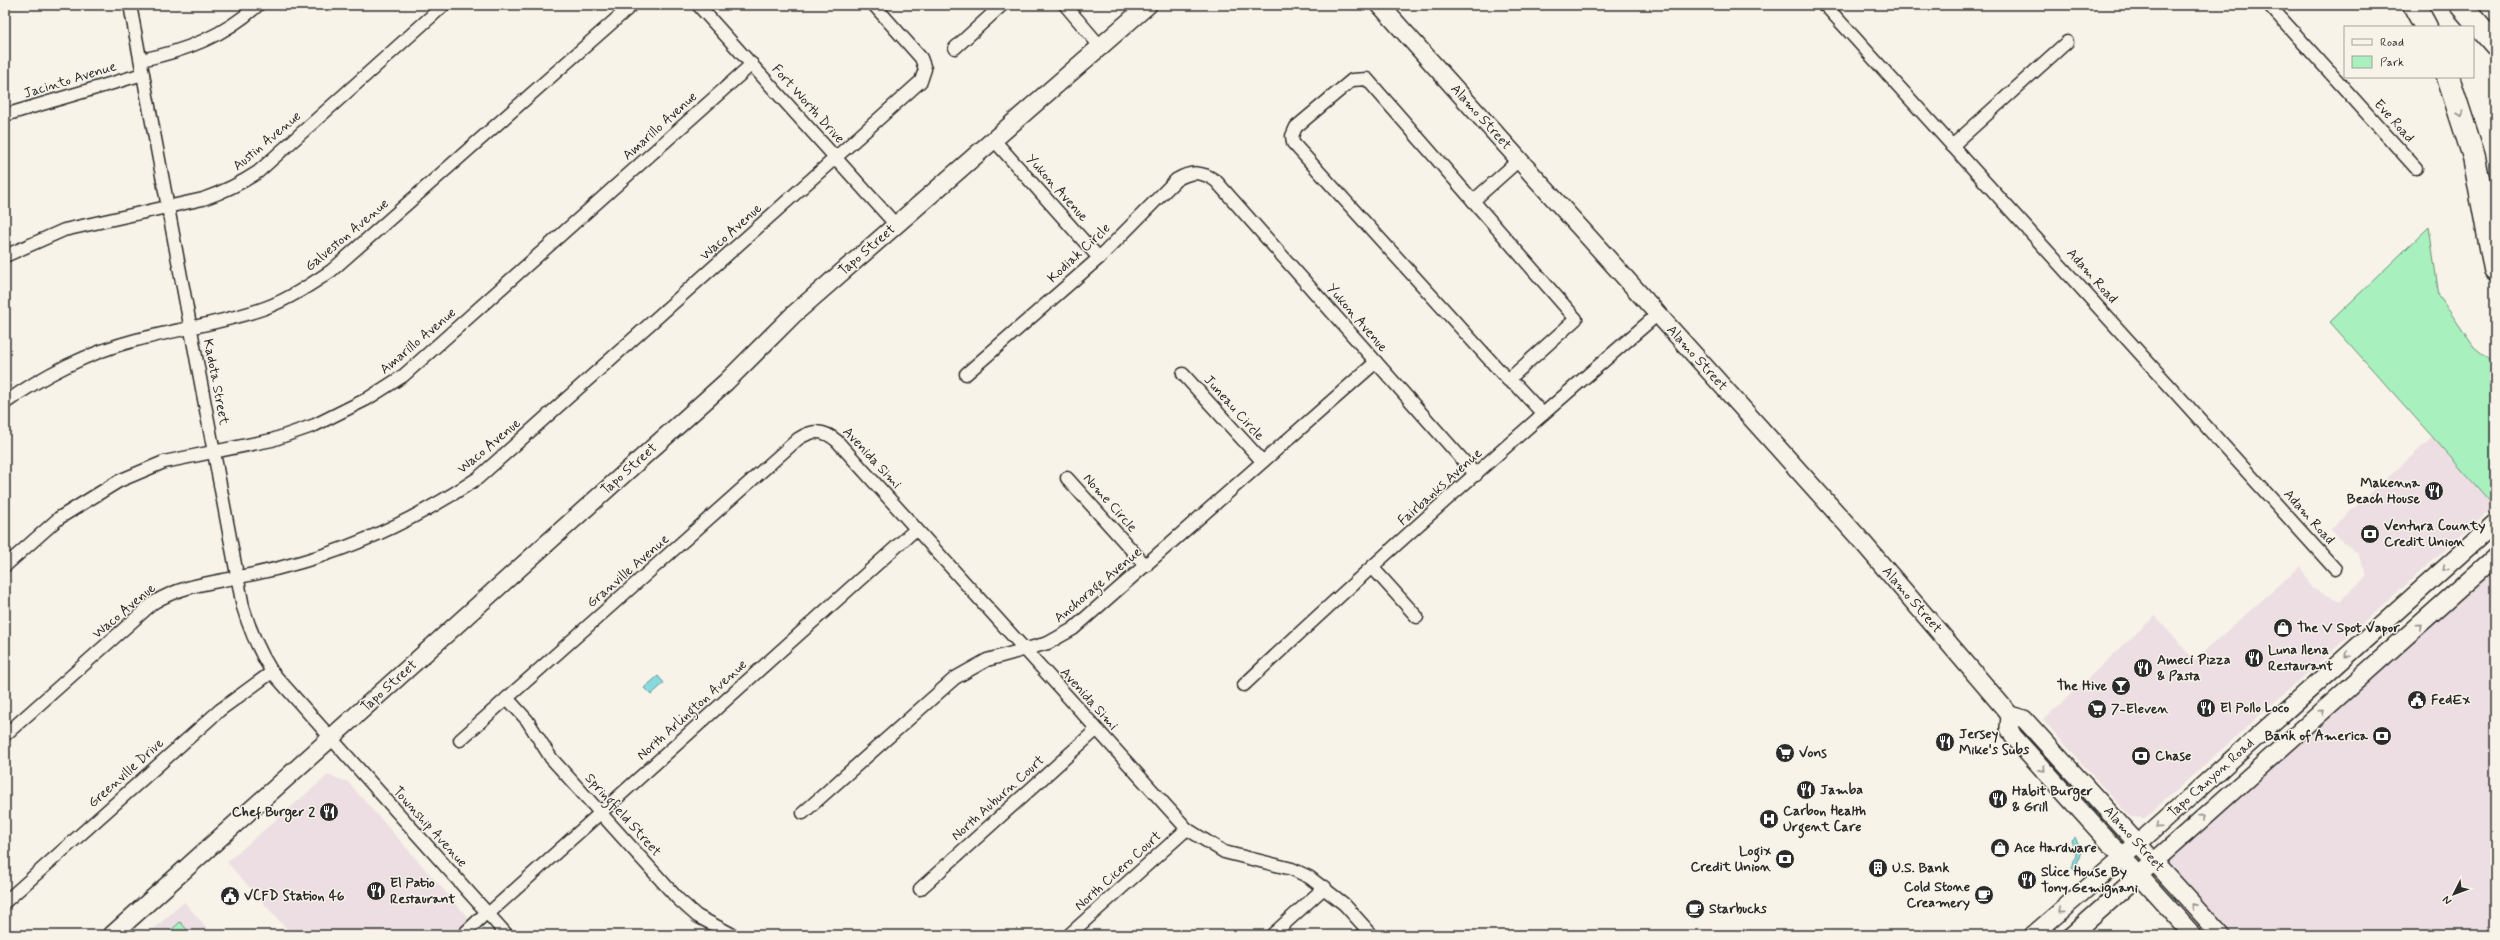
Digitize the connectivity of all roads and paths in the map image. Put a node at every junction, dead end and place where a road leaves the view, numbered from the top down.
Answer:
1 (130, 5) edge
2 (258, 5) edge
3 (444, 5) edge
4 (632, 5) edge
5 (698, 5) edge
6 (874, 5) edge
7 (1002, 5) edge
8 (1065, 5) edge
9 (1148, 5) edge
10 (1380, 5) edge
11 (1825, 5) edge
12 (2269, 5) edge
13 (2414, 5) edge
14 (2461, 5) edge
15 (2425, 26) edge
16 (2068, 42) dead end
17 (2495, 44) edge
18 (1100, 46) junction
19 (955, 48) dead end
20 (141, 60) junction
21 (752, 64) junction
22 (143, 74) junction
23 (2448, 78) edge
24 (5, 114) edge
25 (993, 139) junction
26 (1952, 146) junction
27 (836, 158) junction
28 (1519, 160) junction
29 (2416, 168) dead end
30 (1216, 181) joint
31 (1473, 201) junction
32 (168, 206) junction
33 (896, 225) junction
34 (5, 256) edge
35 (1099, 258) junction
36 (2495, 269) edge
37 (1658, 314) junction
38 (190, 329) junction
39 (1376, 362) junction
40 (966, 374) dead end
41 (1183, 374) dead end
42 (1508, 380) junction
43 (5, 403) edge
44 (1543, 414) junction
45 (819, 431) joint
46 (214, 453) junction
47 (1262, 461) junction
48 (1476, 475) junction
49 (1068, 478) dead end
50 (2495, 523) edge
51 (916, 529) junction
52 (2495, 557) edge
53 (5, 566) edge
54 (1146, 566) junction
55 (1372, 567) junction
56 (2335, 569) dead end
57 (238, 577) junction
58 (1417, 617) dead end
59 (1025, 650) junction
60 (272, 672) junction
61 (1244, 685) dead end
62 (507, 698) junction
63 (2010, 715) junction
64 (1096, 730) junction
65 (5, 735) edge
66 (330, 738) junction
67 (460, 740) dead end
68 (601, 813) junction
69 (803, 813) dead end
70 (1187, 829) junction
71 (2138, 844) junction
72 (2122, 858) junction
73 (2153, 861) junction
74 (2138, 875) junction
75 (1325, 887) junction
76 (920, 888) dead end
77 (5, 902) edge
78 (488, 913) junction
79 (466, 932) dead end
80 (112, 935) edge
81 (508, 935) edge
82 (733, 935) edge
83 (1069, 935) edge
84 (1272, 935) edge
85 (1372, 935) edge
86 (2033, 935) edge
87 (2072, 935) edge
88 (2192, 935) edge
89 (2221, 935) edge

1 - 20 street, Kadota Street
2 - 20 street
3 - 32 street, Austin Avenue
4 - 38 street, Galveston Avenue
5 - 21 street, Fort Worth Drive
6 - 27 street, Waco Avenue
7 - 19 street
8 - 18 street
9 - 18 main road, Tapo Street
10 - 28 main road, Alamo Street
11 - 26 street, Adam Road
12 - 29 street, Eve Road
13 - 15 highway
14 - 17 highway
16 - 26 street
18 - 25 main road, Tapo Street
20 - 22 street, Kadota Street
21 - 27 street, Fort Worth Drive
21 - 46 street, Amarillo Avenue
22 - 24 street, Jacinto Avenue
22 - 32 street, Kadota Street
23 -> 36 highway
25 - 33 main road, Tapo Street
25 - 35 street, Yukon Avenue
26 - 56 street, Adam Road
27 - 33 street, Fort Worth Drive
27 - 57 street, Waco Avenue
28 - 31 street
28 - 37 main road, Alamo Street
30 - 35 street, Kodiak Circle
30 - 39 street, Yukon Avenue
31 - 42 street
31 - 42 street
32 - 34 street, Austin Avenue
32 - 38 street, Kadota Street
33 - 66 main road, Tapo Street
35 - 40 street, Kodiak Circle
37 - 44 street, Fairbanks Avenue
37 - 63 main road, Alamo Street
38 - 43 street, Galveston Avenue
38 - 46 street, Kadota Street
39 - 47 street, Anchorage Avenue
39 - 48 street, Yukon Avenue
41 - 47 street, Juneau Circle
42 - 44 street
44 - 48 street, Fairbanks Avenue
45 - 51 street, Avenida Simi
45 - 62 street, Granville Avenue
46 - 53 street, Amarillo Avenue
46 - 57 street, Kadota Street
47 - 54 street, Anchorage Avenue
48 - 55 street, Fairbanks Avenue
49 - 54 street, Nome Circle
50 -> 71 main road, Tapo Canyon Road
51 - 59 street, Avenida Simi
51 - 68 street, North Arlington Avenue
73 -> 52 main road, Tapo Canyon Road
54 - 59 street, Anchorage Avenue
55 - 58 street
55 - 61 street, Fairbanks Avenue
57 - 60 street, Kadota Street
57 - 65 street, Waco Avenue
59 - 64 street, Avenida Simi
59 - 69 street, Anchorage Avenue
60 - 66 street, Kadota Street
60 - 77 street, Greenville Drive
62 - 67 street, Granville Avenue
62 - 68 street, Springfield Street
63 - 71 main road, Alamo Street
63 -> 72 main road, Alamo Street
64 - 70 street, Avenida Simi
64 - 76 street, North Auburn Court
66 - 78 street, Township Avenue
66 - 80 main road, Tapo Street
68 - 78 street, North Arlington Avenue
68 - 82 street, Springfield Street
70 - 75 street, Avenida Simi
70 - 83 street, North Cicero Court
71 - 72 main road, Tapo Canyon Road
71 - 73 main road, Alamo Street
72 - 74 main road, Alamo Street
72 -> 86 main road, Tapo Canyon Road
73 - 74 main road, Tapo Canyon Road
89 -> 73 main road, Alamo Street
74 - 87 main road, Tapo Canyon Road
74 - 88 main road, Alamo Street
75 - 84 street
75 - 85 street, Avenida Simi
78 - 79 street, North Arlington Avenue
78 - 81 street, Township Avenue

